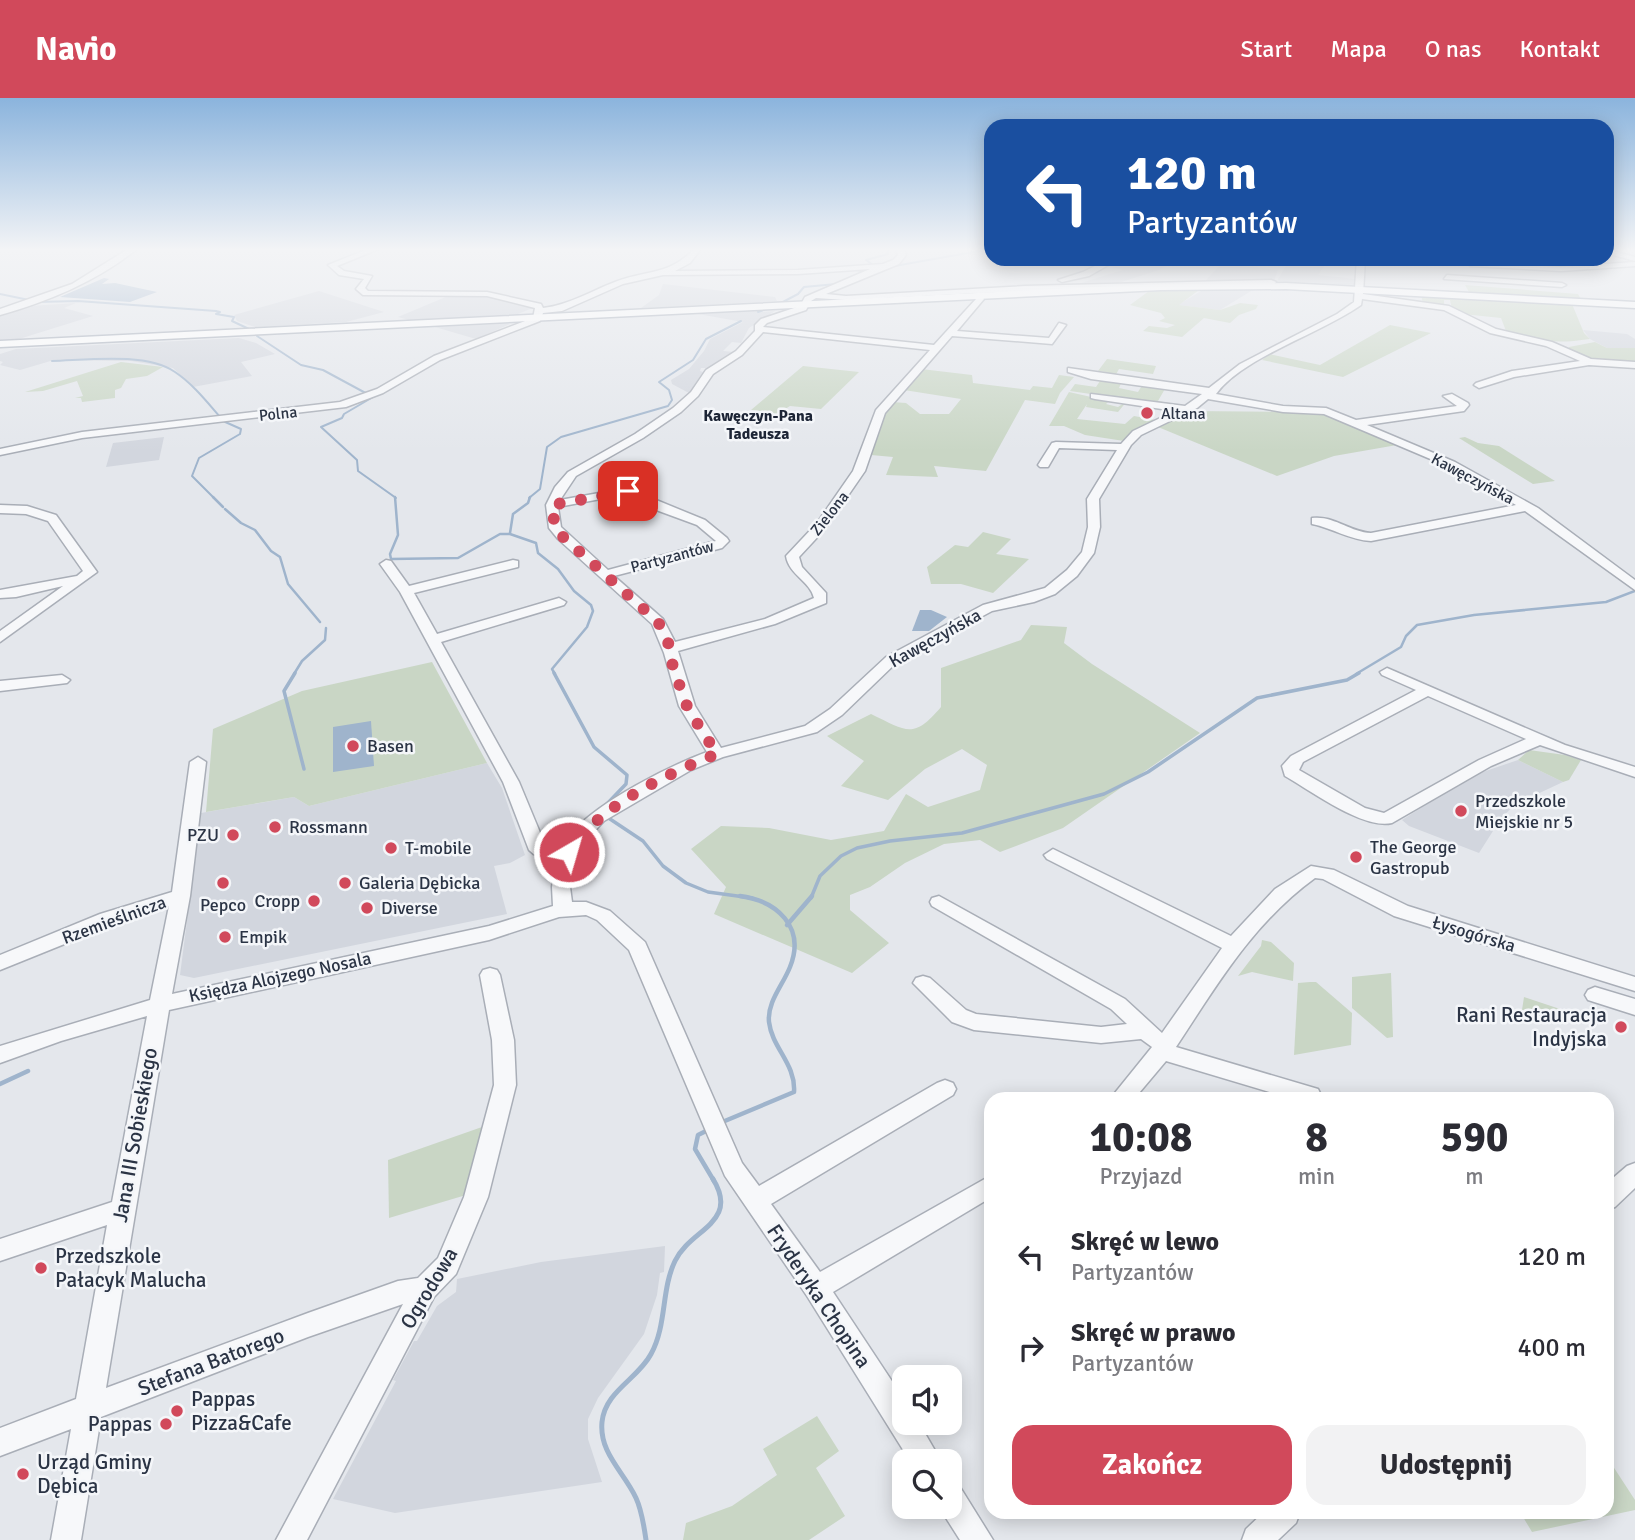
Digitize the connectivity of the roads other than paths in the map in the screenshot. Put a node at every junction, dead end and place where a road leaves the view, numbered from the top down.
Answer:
1 (533, 316) edge
2 (538, 316) edge
3 (777, 316) edge
4 (966, 316) edge
5 (1336, 316) edge
6 (1463, 316) edge
7 (1062, 325) dead end
8 (758, 329) junction
9 (952, 333) junction
10 (0, 344) edge
11 (938, 348) junction
12 (1589, 362) junction
13 (1635, 365) edge
14 (1071, 370) dead end
15 (1479, 385) dead end
16 (1210, 394) junction
17 (1095, 396) dead end
18 (1448, 396) dead end
19 (1186, 409) junction
20 (1356, 424) junction
21 (1124, 447) junction
22 (0, 452) edge
23 (1044, 465) dead end
24 (552, 505) junction
25 (1526, 507) junction
26 (0, 509) edge
27 (1316, 522) dead end
28 (386, 564) dead end
29 (513, 564) dead end
30 (603, 575) junction
31 (84, 576) junction
32 (1635, 586) edge
33 (407, 591) junction
34 (0, 594) edge
35 (559, 602) dead end
36 (0, 638) edge
37 (435, 639) junction
38 (671, 648) junction
39 (1387, 672) dead end
40 (62, 680) dead end
41 (0, 686) edge
42 (1428, 690) junction
43 (1541, 739) junction
44 (717, 754) junction
45 (198, 762) dead end
46 (1635, 772) edge
47 (1053, 855) dead end
48 (564, 869) junction
49 (181, 896) junction
50 (939, 902) dead end
51 (571, 909) junction
52 (1235, 946) junction
53 (0, 963) edge
54 (490, 975) dead end
55 (923, 983) dead end
56 (1635, 984) edge
57 (1595, 995) dead end
58 (159, 1004) junction
59 (1635, 1007) edge
60 (1142, 1031) junction
61 (1164, 1047) junction
62 (0, 1055) edge
63 (945, 1089) dead end
64 (1127, 1092) edge
65 (1299, 1092) edge
66 (1635, 1173) edge
67 (984, 1193) edge
68 (1614, 1193) edge
69 (755, 1201) junction
70 (122, 1209) junction
71 (0, 1250) edge
72 (816, 1288) junction
73 (425, 1289) junction
74 (86, 1409) junction
75 (0, 1442) edge
76 (919, 1449) edge
77 (962, 1515) edge
78 (1278, 1519) edge
79 (65, 1540) edge
80 (291, 1540) edge
81 (978, 1540) edge
82 (1257, 1540) edge

1 - 10 main road
2 - 22 street, Polna
3 - 8 street
4 - 9 street, Zielona
5 - 16 street, Kawęczyńska
6 - 12 street
7 - 9 street
8 - 11 street
8 - 24 street
9 - 11 street, Zielona
11 - 38 street, Zielona
12 - 13 street
12 - 15 street
14 - 16 street, Kawęczyńska
16 - 19 street, Kawęczyńska
16 - 20 street, Kawęczyńska
17 - 19 street
18 - 20 street
19 - 21 street, Kawęczyńska
20 - 25 street, Kawęczyńska
21 - 23 street
21 - 44 street, Kawęczyńska
24 - 30 street, Partyzantów
24 - 30 street, Partyzantów
25 - 27 street
25 - 32 street, Kawęczyńska
26 - 31 street
28 - 33 street
29 - 33 street
30 - 38 street, Partyzantów
31 - 34 street
31 - 36 street
33 - 37 street
35 - 37 street
37 - 48 street
38 - 44 street, Partyzantów
39 - 42 street
40 - 41 street
42 - 43 street
42 - 43 street
43 - 46 street
44 - 48 street
45 - 49 street, Rzemieślnicza
47 - 52 street
48 - 51 street
49 - 53 street, Rzemieślnicza
49 - 58 street, Jana III Sobieskiego
50 - 60 street
51 - 58 street, Księdza Alojzego Nosala
51 - 69 street, Fryderyka Chopina
52 - 56 street, Łysogórska
52 - 61 street
54 - 73 street, Ogrodowa
55 - 60 street
57 - 59 street
58 - 62 street, Księdza Alojzego Nosala
58 - 70 street, Jana III Sobieskiego
60 - 61 street
61 - 64 street
61 - 65 street
63 - 69 street
66 - 68 street
67 - 72 street
69 - 72 street, Fryderyka Chopina
70 - 71 street
70 - 74 street, Jana III Sobieskiego
72 - 76 street, Fryderyka Chopina
73 - 74 street, Stefana Batorego
73 - 80 street, Ogrodowa
74 - 75 street, Stefana Batorego
74 - 79 street, Jana III Sobieskiego
77 - 81 street
78 - 82 street

